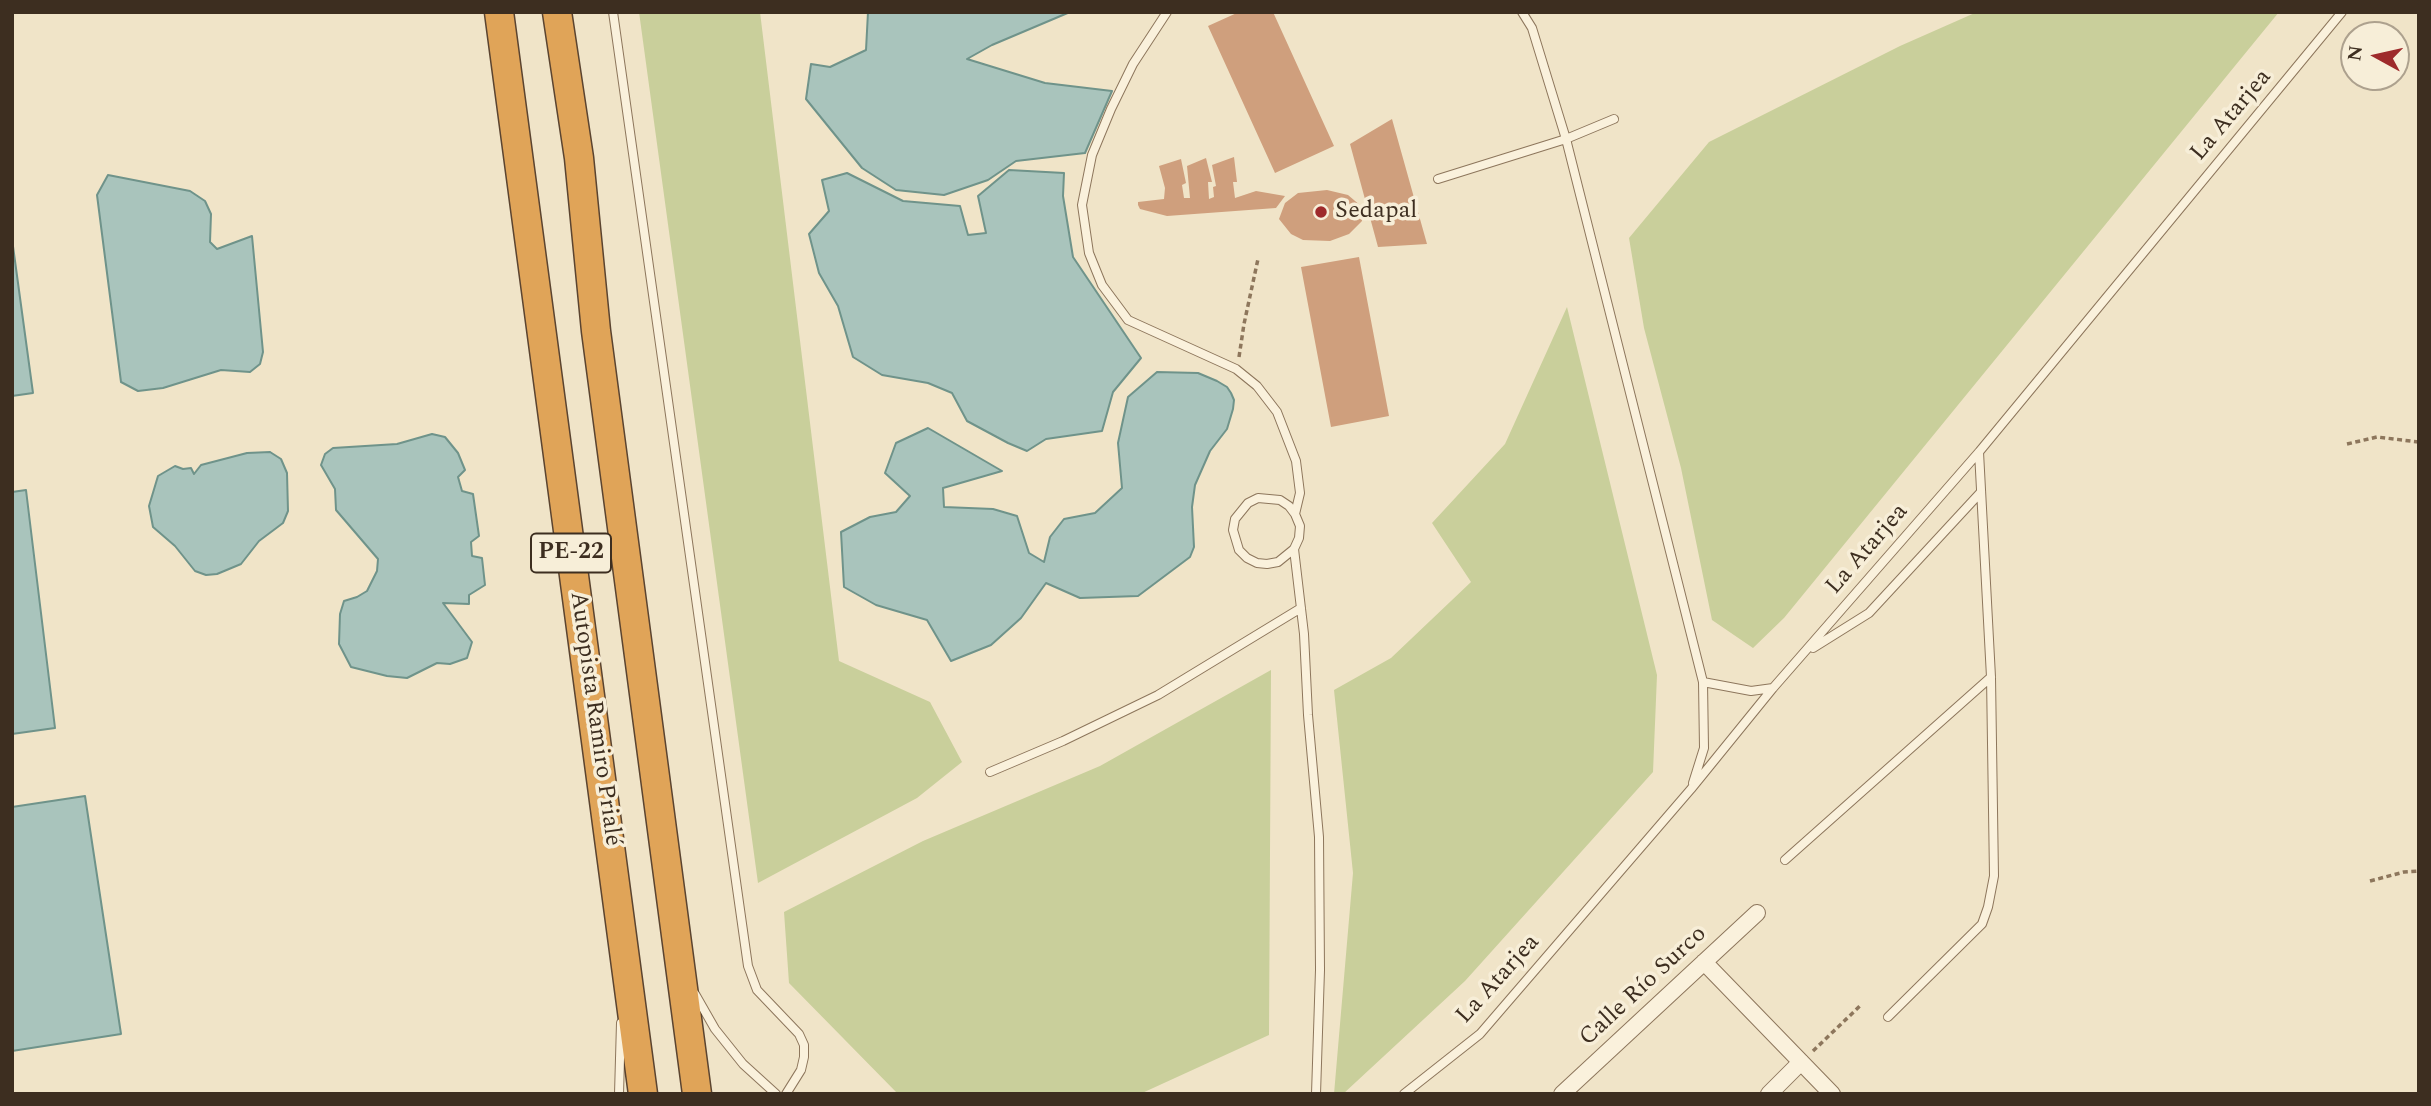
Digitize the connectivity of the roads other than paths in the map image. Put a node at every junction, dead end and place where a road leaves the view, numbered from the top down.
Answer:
1 (499, 12) edge
2 (557, 12) edge
3 (613, 12) edge
4 (1167, 12) edge
5 (1522, 12) edge
6 (2342, 12) edge
7 (1614, 118) dead end
8 (1566, 139) junction
9 (1438, 179) dead end
10 (1979, 452) junction
11 (1981, 492) junction
12 (1295, 514) junction
13 (1294, 549) junction
14 (1301, 608) junction
15 (1804, 653) junction
16 (1991, 677) junction
17 (1703, 682) junction
18 (1773, 688) junction
19 (990, 772) dead end
20 (1691, 789) junction
21 (1785, 860) dead end
22 (1757, 913) dead end
23 (623, 937) junction
24 (679, 959) junction
25 (1704, 962) junction
26 (622, 1002) dead end
27 (621, 1015) dead end
28 (1888, 1017) dead end
29 (1801, 1062) junction
30 (619, 1094) edge
31 (643, 1094) edge
32 (697, 1094) edge
33 (776, 1094) edge
34 (786, 1094) edge
35 (1315, 1094) edge
36 (1404, 1094) edge
37 (1562, 1094) edge
38 (1769, 1094) edge
39 (1832, 1094) edge

1 - 23 highway, Autopista Ramiro Prialé / PE-22
2 - 24 highway, PE-22
3 - 34 lane
4 - 12 lane
5 - 8 lane
6 - 10 lane, La Atarjea
7 - 8 lane
8 - 9 lane
8 - 17 lane
10 - 11 lane
10 - 15 lane, La Atarjea
11 - 15 lane
11 - 16 lane
12 - 13 lane
12 - 13 lane
13 - 14 lane
14 - 19 lane
14 - 35 lane
15 - 18 lane, La Atarjea
16 - 21 lane
16 - 28 lane
17 - 18 lane
17 - 20 lane
18 - 20 lane, La Atarjea
20 - 36 lane, La Atarjea
22 - 25 street, Calle Río Surco
23 - 26 lane
23 - 31 highway, Autopista Ramiro Prialé / PE-22
24 - 32 highway, PE-22
24 - 33 lane
25 - 29 street
25 - 37 street, Calle Río Surco
27 - 30 lane
29 - 38 street
29 - 39 street

